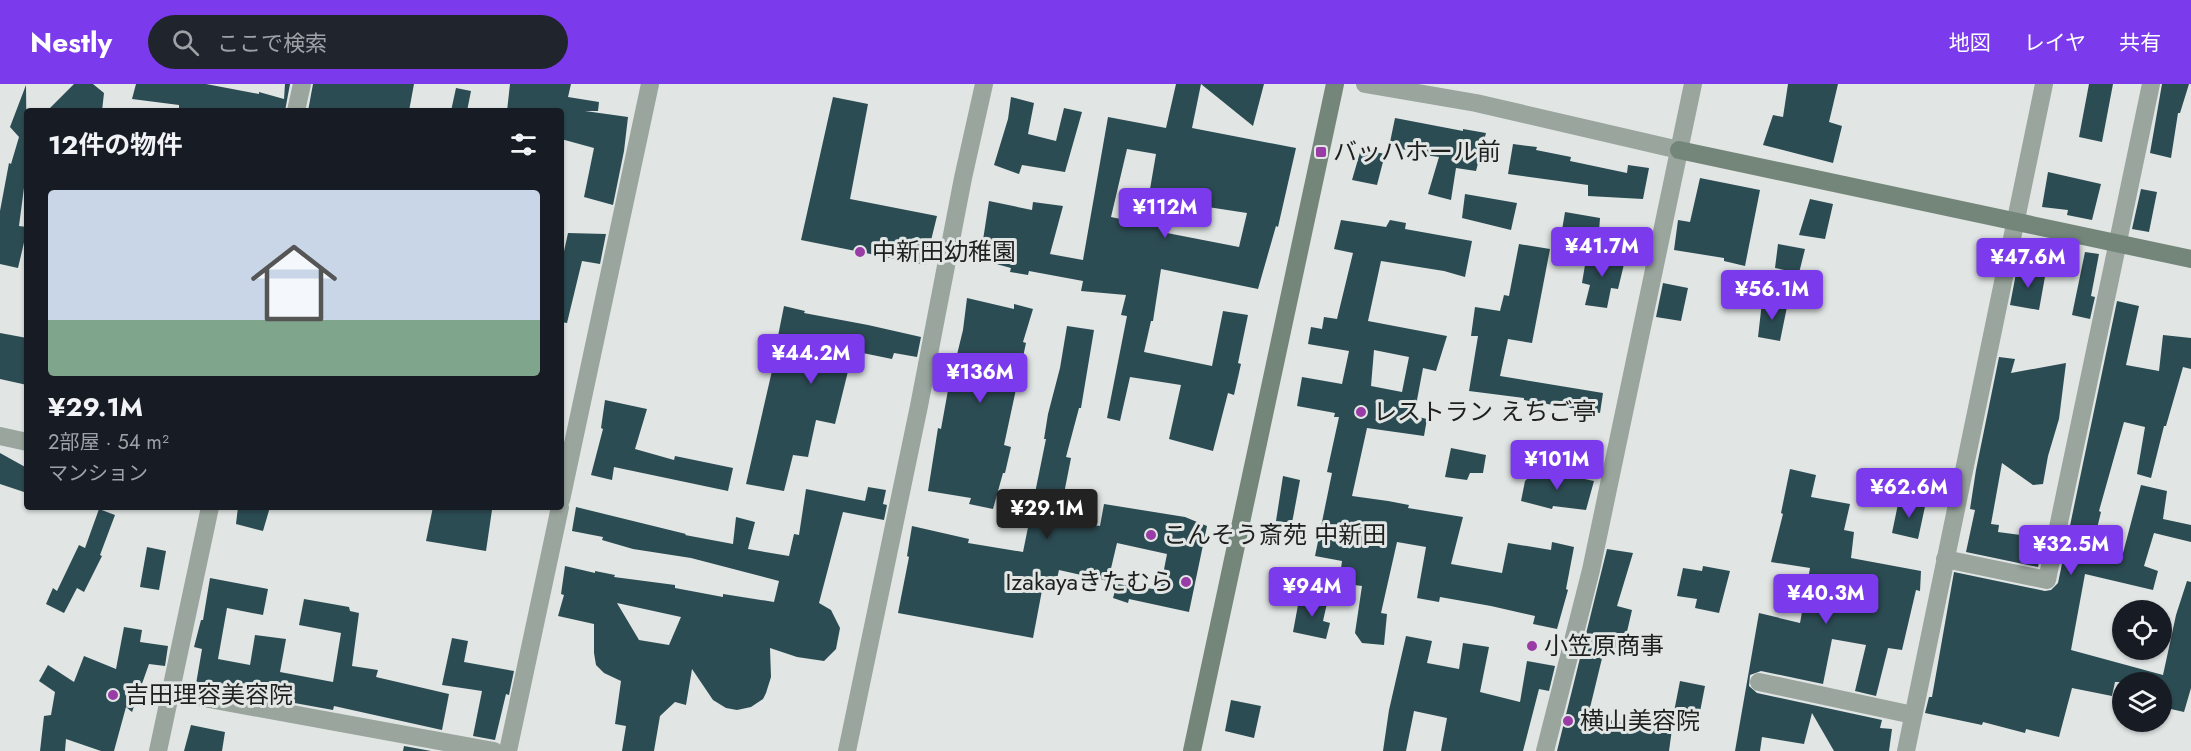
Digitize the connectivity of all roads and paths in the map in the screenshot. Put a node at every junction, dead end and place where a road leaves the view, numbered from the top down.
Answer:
1 (302, 84) edge
2 (650, 84) edge
3 (984, 84) edge
4 (1335, 84) edge
5 (1365, 84) edge
6 (1693, 84) edge
7 (2044, 84) edge
8 (2151, 84) edge
9 (297, 108) edge
10 (1679, 150) junction
11 (2014, 222) junction
12 (2118, 244) junction
13 (2191, 259) edge
14 (0, 436) edge
15 (24, 441) edge
16 (564, 486) edge
17 (209, 510) edge
18 (559, 510) edge
19 (1945, 559) junction
20 (1759, 682) dead end
21 (171, 692) junction
22 (1913, 715) junction
23 (158, 751) edge
24 (494, 751) edge
25 (508, 751) edge
26 (847, 751) edge
27 (1192, 751) edge
28 (1545, 751) edge
29 (1906, 751) edge

1 - 9 street
2 - 16 street
3 - 26 street
4 - 27 street
5 - 10 street
6 - 10 street
7 - 11 street
8 - 12 street
10 - 11 street
10 - 28 street
11 - 12 street
11 - 19 street
12 - 13 street
12 - 19 street
14 - 15 street
17 - 21 street
18 - 25 street
19 - 22 street
20 - 22 street
21 - 23 street
21 - 24 street
22 - 29 street

